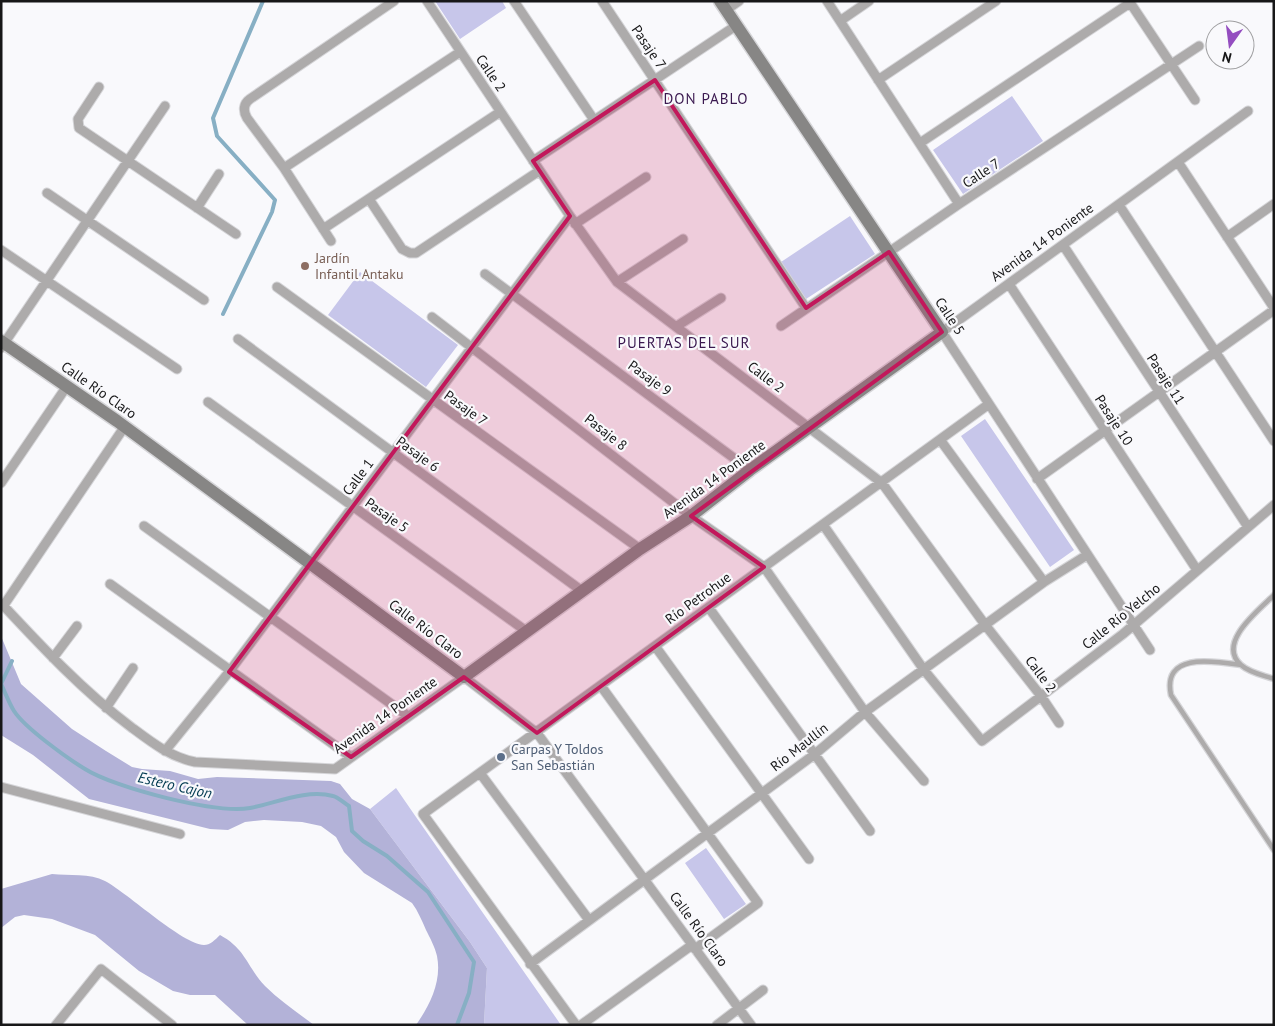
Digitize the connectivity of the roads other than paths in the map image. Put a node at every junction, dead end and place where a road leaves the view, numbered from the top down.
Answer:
1 (394, 1) edge
2 (427, 1) edge
3 (514, 1) edge
4 (602, 1) edge
5 (739, 1) edge
6 (826, 1) edge
7 (869, 1) edge
8 (996, 1) edge
9 (1129, 2) edge
10 (723, 6) edge
11 (840, 21) junction
12 (737, 25) junction
13 (1199, 46) dead end
14 (460, 52) junction
15 (1171, 65) junction
16 (654, 80) junction
17 (878, 80) junction
18 (99, 87) dead end
19 (1195, 100) dead end
20 (165, 106) dead end
21 (1248, 111) dead end
22 (500, 112) junction
23 (594, 120) junction
24 (920, 143) junction
25 (128, 161) junction
26 (533, 161) junction
27 (1178, 162) junction
28 (284, 168) junction
29 (540, 171) junction
30 (219, 174) dead end
31 (646, 177) dead end
32 (47, 193) dead end
33 (369, 199) junction
34 (959, 204) junction
35 (1119, 204) junction
36 (1274, 204) edge
37 (197, 208) junction
38 (88, 220) junction
39 (572, 220) junction
40 (324, 229) junction
41 (236, 234) dead end
42 (1227, 237) junction
43 (683, 239) dead end
44 (331, 241) dead end
45 (1063, 245) junction
46 (1, 250) edge
47 (889, 252) junction
48 (485, 274) dead end
49 (47, 281) junction
50 (617, 282) junction
51 (1009, 284) junction
52 (277, 287) dead end
53 (512, 294) junction
54 (721, 298) dead end
55 (204, 300) dead end
56 (806, 308) junction
57 (1274, 309) edge
58 (432, 317) dead end
59 (677, 326) junction
60 (781, 326) dead end
61 (942, 332) junction
62 (238, 339) dead end
63 (2, 344) edge
64 (472, 346) junction
65 (1214, 353) junction
66 (177, 369) dead end
67 (67, 386) junction
68 (1158, 392) junction
69 (432, 400) junction
70 (208, 402) dead end
71 (989, 404) junction
72 (124, 426) junction
73 (811, 428) junction
74 (1104, 431) junction
75 (941, 441) junction
76 (1274, 441) edge
77 (393, 453) junction
78 (750, 470) junction
79 (1037, 479) junction
80 (1, 483) edge
81 (882, 483) junction
82 (1274, 505) edge
83 (352, 507) junction
84 (691, 516) junction
85 (144, 526) dead end
86 (824, 526) junction
87 (1248, 527) junction
88 (640, 549) junction
89 (1086, 555) junction
90 (311, 562) junction
91 (764, 566) junction
92 (1197, 570) junction
93 (1044, 582) junction
94 (110, 584) dead end
95 (582, 591) junction
96 (1274, 595) edge
97 (2, 604) edge
98 (709, 608) junction
99 (269, 618) junction
100 (77, 626) dead end
101 (986, 626) junction
102 (1133, 626) junction
103 (526, 631) junction
104 (655, 646) junction
105 (1150, 650) dead end
106 (53, 658) junction
107 (1241, 665) junction
108 (132, 668) dead end
109 (924, 670) junction
110 (229, 672) junction
111 (464, 677) junction
112 (1274, 679) edge
113 (601, 686) junction
114 (1041, 696) junction
115 (106, 708) junction
116 (865, 712) junction
117 (408, 716) junction
118 (1059, 723) dead end
119 (537, 733) junction
120 (165, 751) junction
121 (815, 754) junction
122 (351, 757) junction
123 (480, 773) junction
124 (924, 780) dead end
125 (1, 787) edge
126 (761, 794) junction
127 (870, 831) dead end
128 (708, 833) junction
129 (180, 834) dead end
130 (1274, 850) edge
131 (809, 859) dead end
132 (645, 879) junction
133 (589, 920) junction
134 (694, 947) junction
135 (530, 964) junction
136 (763, 990) dead end
137 (738, 1009) junction
138 (162, 1017) junction
139 (56, 1025) edge
140 (156, 1025) edge
141 (172, 1025) edge
142 (576, 1025) edge
143 (581, 1025) edge
144 (717, 1025) edge
145 (751, 1025) edge

1 - 28 street
2 - 14 street, Calle 2
3 - 23 street
4 - 16 street, Pasaje 7
5 - 10 street
6 - 11 street
7 - 11 street
8 - 17 street
9 - 15 street
9 - 24 street
10 - 12 street, Calle 5
11 - 17 street
12 - 16 street
12 - 47 street, Calle 5
13 - 15 street, Calle 7
14 - 22 street, Calle 2
14 - 28 street
15 - 19 street
15 - 34 street, Calle 7
16 - 23 street
16 - 56 street, Pasaje 7
17 - 24 street
18 - 25 street
20 - 25 street
21 - 27 street, Avenida 14 Poniente
22 - 26 street, Calle 2
22 - 33 street
23 - 26 street
24 - 34 street
25 - 37 street
25 - 38 street
26 - 29 street, Calle 2
27 - 35 street, Avenida 14 Poniente
27 - 42 street
28 - 40 street
29 - 33 street
29 - 39 street, Calle 2
30 - 37 street
31 - 39 street
32 - 38 street
33 - 40 street
34 - 47 street, Calle 7
35 - 45 street, Avenida 14 Poniente
35 - 65 street
36 - 42 street
37 - 41 street
38 - 49 street
38 - 55 street
39 - 50 street, Calle 2
39 - 53 street, Calle 1
40 - 44 street
42 - 57 street
43 - 50 street
45 - 51 street, Avenida 14 Poniente
45 - 68 street, Pasaje 11
46 - 49 street
47 - 56 street, Calle 7
47 - 61 street, Calle 5
48 - 53 street, Pasaje 9
49 - 63 street
49 - 66 street
50 - 59 street, Calle 2
51 - 61 street, Avenida 14 Poniente
51 - 74 street, Pasaje 10
52 - 69 street, Pasaje 7
53 - 64 street, Calle 1
53 - 78 street, Pasaje 9
54 - 59 street
56 - 60 street, Calle 7
57 - 65 street
58 - 64 street, Pasaje 8
59 - 73 street, Calle 2
61 - 71 street, Calle 5
61 - 73 street, Avenida 14 Poniente
62 - 77 street, Pasaje 6
63 - 67 street, Calle Río Claro
64 - 69 street, Calle 1
64 - 84 street, Pasaje 8
65 - 68 street
65 - 76 street
67 - 72 street, Calle Río Claro
67 - 80 street
68 - 74 street
68 - 87 street, Pasaje 11
69 - 77 street, Calle 1
69 - 88 street, Pasaje 7
70 - 83 street, Pasaje 5
71 - 75 street, Río Petrohue
71 - 79 street, Calle 5
72 - 90 street, Calle Río Claro
72 - 97 street
73 - 78 street, Avenida 14 Poniente
73 - 81 street, Calle 2
74 - 79 street
74 - 92 street, Pasaje 10
75 - 81 street, Río Petrohue
75 - 93 street
77 - 83 street, Calle 1
77 - 95 street, Pasaje 6
78 - 84 street, Avenida 14 Poniente
79 - 89 street, Calle 5
81 - 86 street, Río Petrohue
81 - 101 street, Calle 2
82 - 87 street, Calle Río Yelcho
83 - 90 street, Calle 1
83 - 103 street, Pasaje 5
84 - 88 street, Avenida 14 Poniente
84 - 91 street, Pasaje 8
85 - 99 street
86 - 91 street, Río Petrohue
86 - 109 street
87 - 92 street, Calle Río Yelcho
88 - 95 street, Avenida 14 Poniente
89 - 93 street, Río Maullín
89 - 102 street, Calle 5
90 - 99 street, Calle 1
90 - 111 street, Calle Río Claro
91 - 98 street, Río Petrohue
91 - 116 street
92 - 102 street, Calle Río Yelcho
93 - 101 street, Río Maullín
94 - 110 street
95 - 103 street, Avenida 14 Poniente
96 - 107 lane
97 - 106 street, Avenida 14 Poniente
98 - 104 street, Río Petrohue
98 - 121 street
99 - 110 street, Calle 1
99 - 117 street
100 - 106 street
101 - 109 street, Río Maullín
101 - 114 street, Calle 2
102 - 105 street, Calle 5
102 - 114 street, Calle Río Yelcho
103 - 111 street, Avenida 14 Poniente
104 - 113 street, Río Petrohue
104 - 126 street
106 - 115 street, Avenida 14 Poniente
107 - 112 lane
107 - 130 lane
108 - 115 street
109 - 114 street, Calle Río Yelcho
109 - 116 street, Río Maullín
110 - 120 street, Calle 1
110 - 122 street
111 - 117 street, Avenida 14 Poniente
111 - 119 street, Calle Río Claro
113 - 119 street, Río Petrohue
113 - 128 street
114 - 118 street, Calle 2
115 - 120 street, Avenida 14 Poniente
116 - 121 street, Río Maullín
116 - 124 street
117 - 122 street, Avenida 14 Poniente
119 - 123 street, Río Petrohue
119 - 132 street, Calle Río Claro
120 - 122 street, Avenida 14 Poniente
121 - 126 street, Río Maullín
121 - 127 street
123 - 133 street
123 - 135 street, Río Petrohue
125 - 129 street
126 - 128 street, Río Maullín
126 - 131 street
128 - 132 street, Río Maullín
128 - 134 street
132 - 133 street, Río Maullín
132 - 134 street, Calle Río Claro
133 - 135 street, Río Maullín
134 - 137 street, Calle Río Claro
134 - 143 street
135 - 142 street
136 - 137 street
137 - 144 street
137 - 145 street, Calle Río Claro
138 - 139 street
138 - 140 street
138 - 141 street

